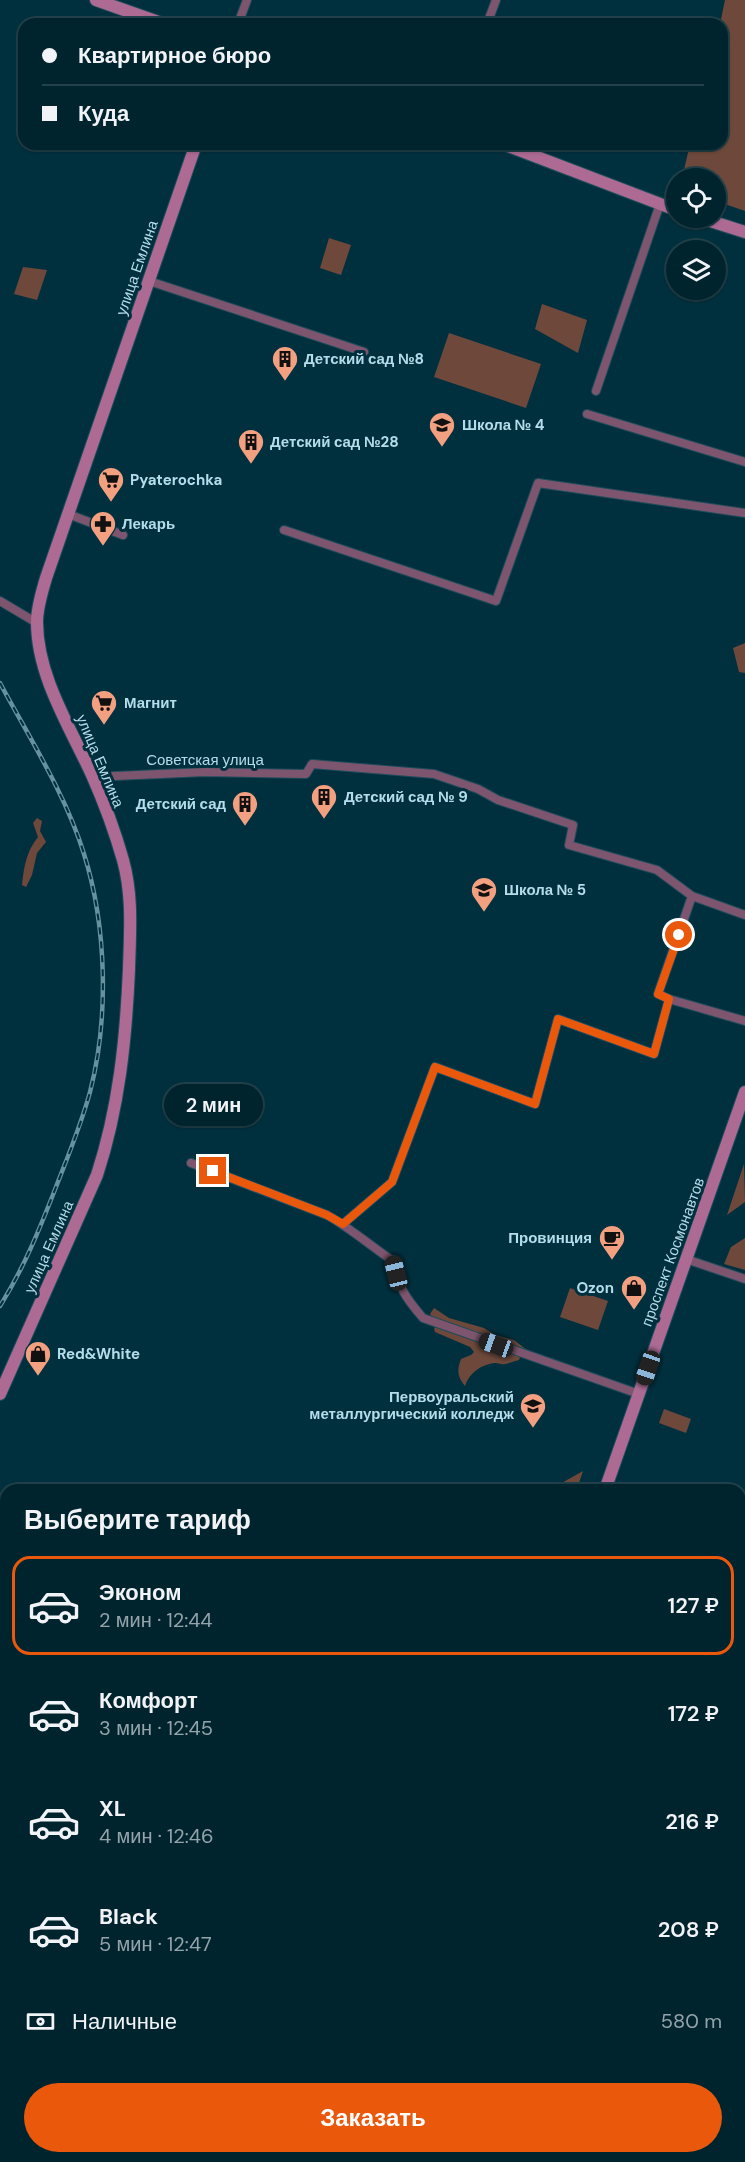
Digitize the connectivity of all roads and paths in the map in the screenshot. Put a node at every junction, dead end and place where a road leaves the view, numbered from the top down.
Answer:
1 (96, 0) edge
2 (247, 0) edge
3 (496, 0) edge
4 (147, 18) edge
5 (240, 18) edge
6 (489, 18) edge
7 (194, 150) edge
8 (519, 150) edge
9 (660, 204) junction
10 (666, 206) edge
11 (726, 226) edge
12 (745, 232) edge
13 (149, 281) junction
14 (364, 352) dead end
15 (597, 391) dead end
16 (587, 414) dead end
17 (745, 462) edge
18 (745, 513) edge
19 (68, 514) junction
20 (284, 530) dead end
21 (123, 535) dead end
22 (0, 601) edge
23 (38, 623) junction
24 (93, 777) junction
25 (692, 896) junction
26 (745, 915) edge
27 (669, 999) junction
28 (745, 1021) edge
29 (745, 1092) edge
30 (191, 1163) dead end
31 (343, 1224) junction
32 (686, 1259) junction
33 (745, 1279) edge
34 (0, 1394) edge
35 (639, 1394) junction
36 (607, 1484) edge

1 - 4 street
2 - 5 street
3 - 6 street
7 - 13 street, улица Емлина
8 - 9 street
9 - 10 street
9 - 15 street
11 - 12 street
13 - 14 street
13 - 19 street, улица Емлина
16 - 17 street
18 - 20 street
19 - 21 street
19 - 23 street, улица Емлина
22 - 23 street
23 - 24 street, улица Емлина
24 - 25 street, Советская улица
24 - 34 street, улица Емлина
25 - 26 street
25 - 27 street
27 - 28 street
27 - 31 street
29 - 32 street, проспект Космонавтов
30 - 31 street
31 - 35 street
32 - 33 street
32 - 35 street, проспект Космонавтов
35 - 36 street, проспект Космонавтов

